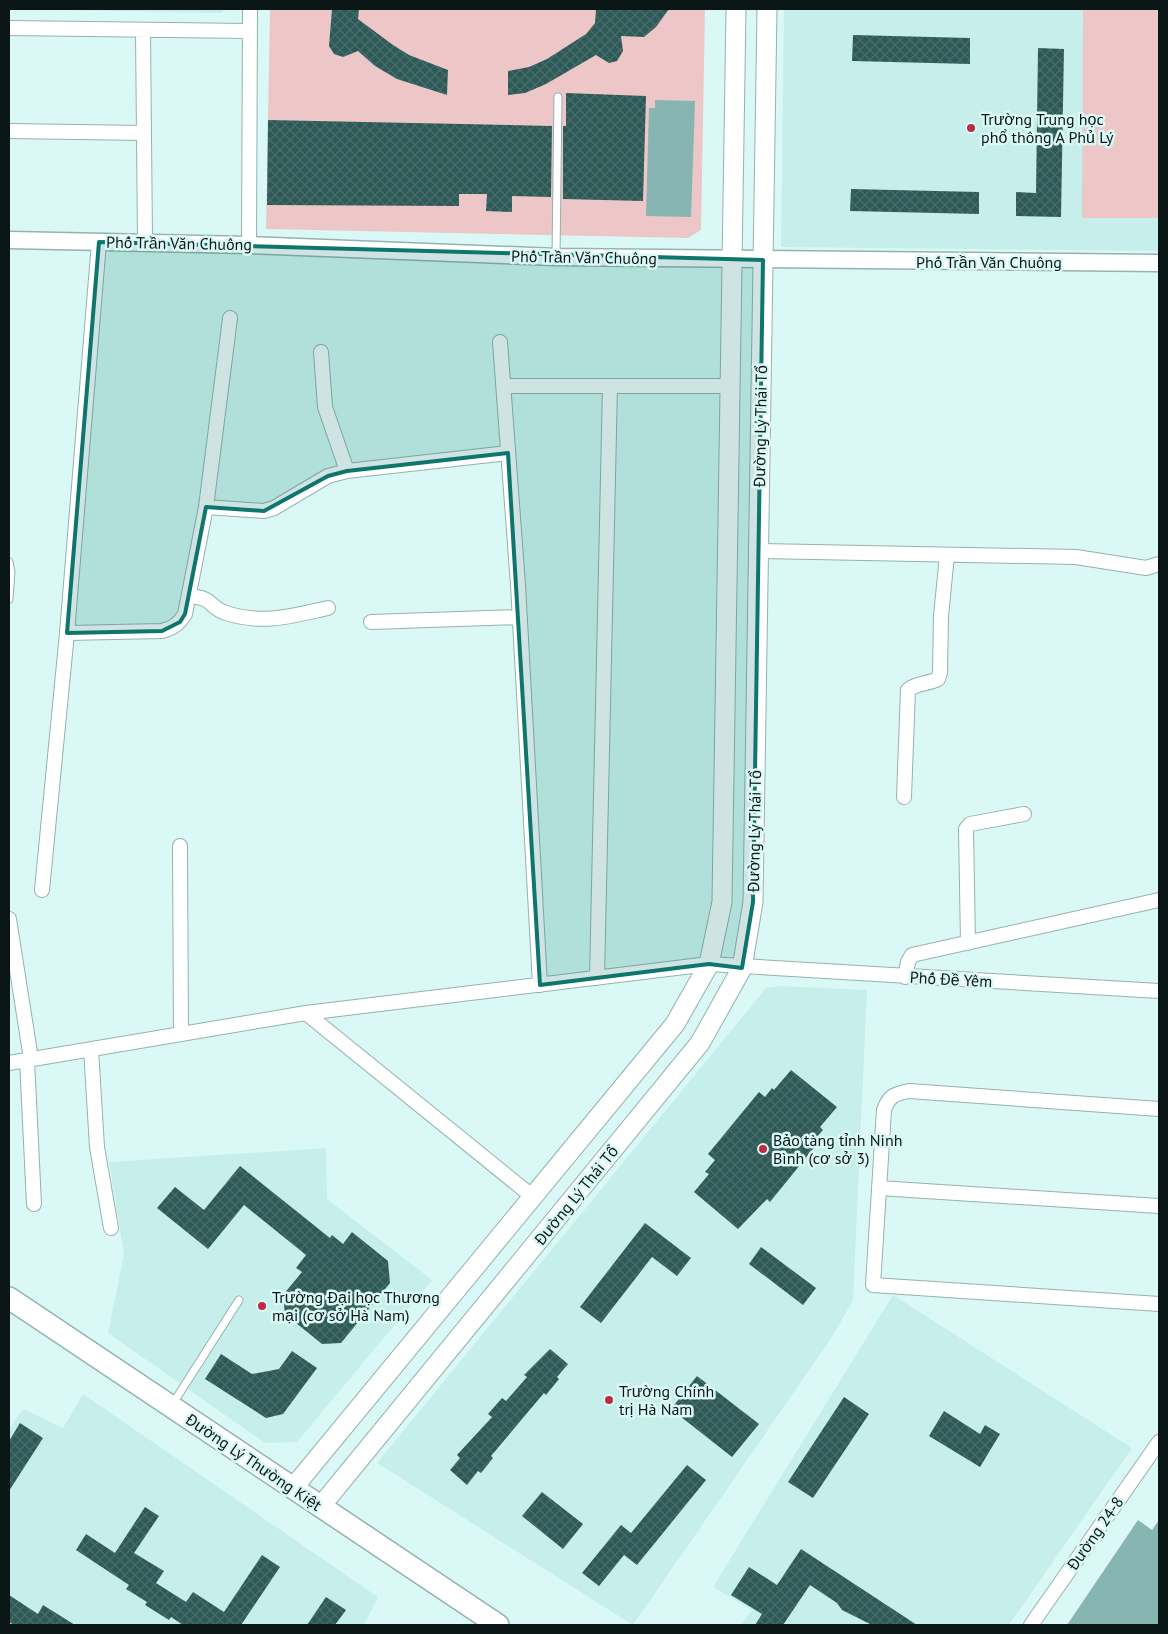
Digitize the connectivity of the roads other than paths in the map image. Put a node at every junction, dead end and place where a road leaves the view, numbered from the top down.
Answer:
1 (250, 9) edge
2 (736, 9) edge
3 (767, 9) edge
4 (9, 28) edge
5 (143, 30) junction
6 (250, 31) junction
7 (558, 98) dead end
8 (9, 131) edge
9 (144, 133) junction
10 (9, 240) edge
11 (99, 242) junction
12 (145, 242) junction
13 (249, 245) junction
14 (556, 257) junction
15 (732, 260) junction
16 (763, 260) junction
17 (1159, 263) edge
18 (230, 318) dead end
19 (500, 342) dead end
20 (321, 352) dead end
21 (505, 386) junction
22 (610, 386) junction
23 (730, 386) junction
24 (508, 453) junction
25 (347, 471) junction
26 (206, 507) junction
27 (759, 551) junction
28 (947, 555) junction
29 (9, 562) edge
30 (1159, 564) edge
31 (189, 596) junction
32 (9, 599) edge
33 (328, 608) dead end
34 (520, 617) junction
35 (371, 622) dead end
36 (67, 633) junction
37 (904, 797) dead end
38 (1024, 814) dead end
39 (180, 846) dead end
40 (42, 890) dead end
41 (1159, 900) edge
42 (9, 919) edge
43 (968, 943) junction
44 (710, 964) junction
45 (742, 968) junction
46 (905, 977) junction
47 (597, 978) junction
48 (540, 985) junction
49 (1159, 991) edge
50 (306, 1013) junction
51 (181, 1034) junction
52 (91, 1049) junction
53 (29, 1060) junction
54 (9, 1063) edge
55 (1159, 1109) edge
56 (879, 1188) junction
57 (533, 1197) junction
58 (34, 1204) dead end
59 (1159, 1206) edge
60 (111, 1228) dead end
61 (9, 1298) edge
62 (239, 1300) dead end
63 (1159, 1304) edge
64 (171, 1406) junction
65 (1159, 1442) edge
66 (293, 1488) junction
67 (321, 1506) junction
68 (498, 1625) edge
69 (1031, 1625) edge

1 - 6 street
2 - 15 main road, Đường Lý Thái Tổ
3 - 16 main road, Đường Lý Thái Tổ
4 - 5 street
5 - 6 street
5 - 9 street
6 - 13 street
7 - 14 lane
8 - 9 street
9 - 12 street
10 - 11 street, Phố Trần Văn Chuông
11 - 12 street, Phố Trần Văn Chuông
11 - 36 street
12 - 13 street, Phố Trần Văn Chuông
13 - 14 street, Phố Trần Văn Chuông
14 - 15 street, Phố Trần Văn Chuông
15 - 16 street, Phố Trần Văn Chuông
15 - 23 main road, Đường Lý Thái Tổ
16 - 17 street, Phố Trần Văn Chuông
16 - 27 main road, Đường Lý Thái Tổ
18 - 26 street
19 - 21 street
20 - 25 street
21 - 22 street
21 - 24 street
22 - 23 street
22 - 47 street
23 - 44 main road, Đường Lý Thái Tổ
24 - 25 street
24 - 34 street
25 - 26 street
26 - 31 street
27 - 28 street
27 - 45 main road, Đường Lý Thái Tổ
28 - 30 street
28 - 37 street
29 - 32 lane
31 - 33 street
31 - 36 street
34 - 35 street
34 - 48 street
36 - 40 street
38 - 43 street
39 - 51 street
41 - 43 street
42 - 53 street
43 - 46 street
44 - 45 street, Phố Đề Yêm
44 - 47 street, Phố Đề Yêm
44 - 57 main road, Đường Lý Thái Tổ
45 - 46 street, Phố Đề Yêm
45 - 67 main road, Đường Lý Thái Tổ
46 - 49 street, Phố Đề Yêm
47 - 48 street, Phố Đề Yêm
48 - 50 street, Phố Đề Yêm
50 - 51 street, Phố Đề Yêm
50 - 57 street
51 - 52 street, Phố Đề Yêm
52 - 53 street, Phố Đề Yêm
52 - 60 street
53 - 54 street, Phố Đề Yêm
53 - 58 street
55 - 56 street
56 - 59 street
56 - 63 street
57 - 66 main road, Đường Lý Thái Tổ
61 - 64 main road, Đường Lý Thường Kiệt
62 - 64 lane
64 - 66 main road, Đường Lý Thường Kiệt
65 - 69 street, Đường 24-8
66 - 67 main road, Đường Lý Thường Kiệt
67 - 68 main road, Đường Lý Thường Kiệt

